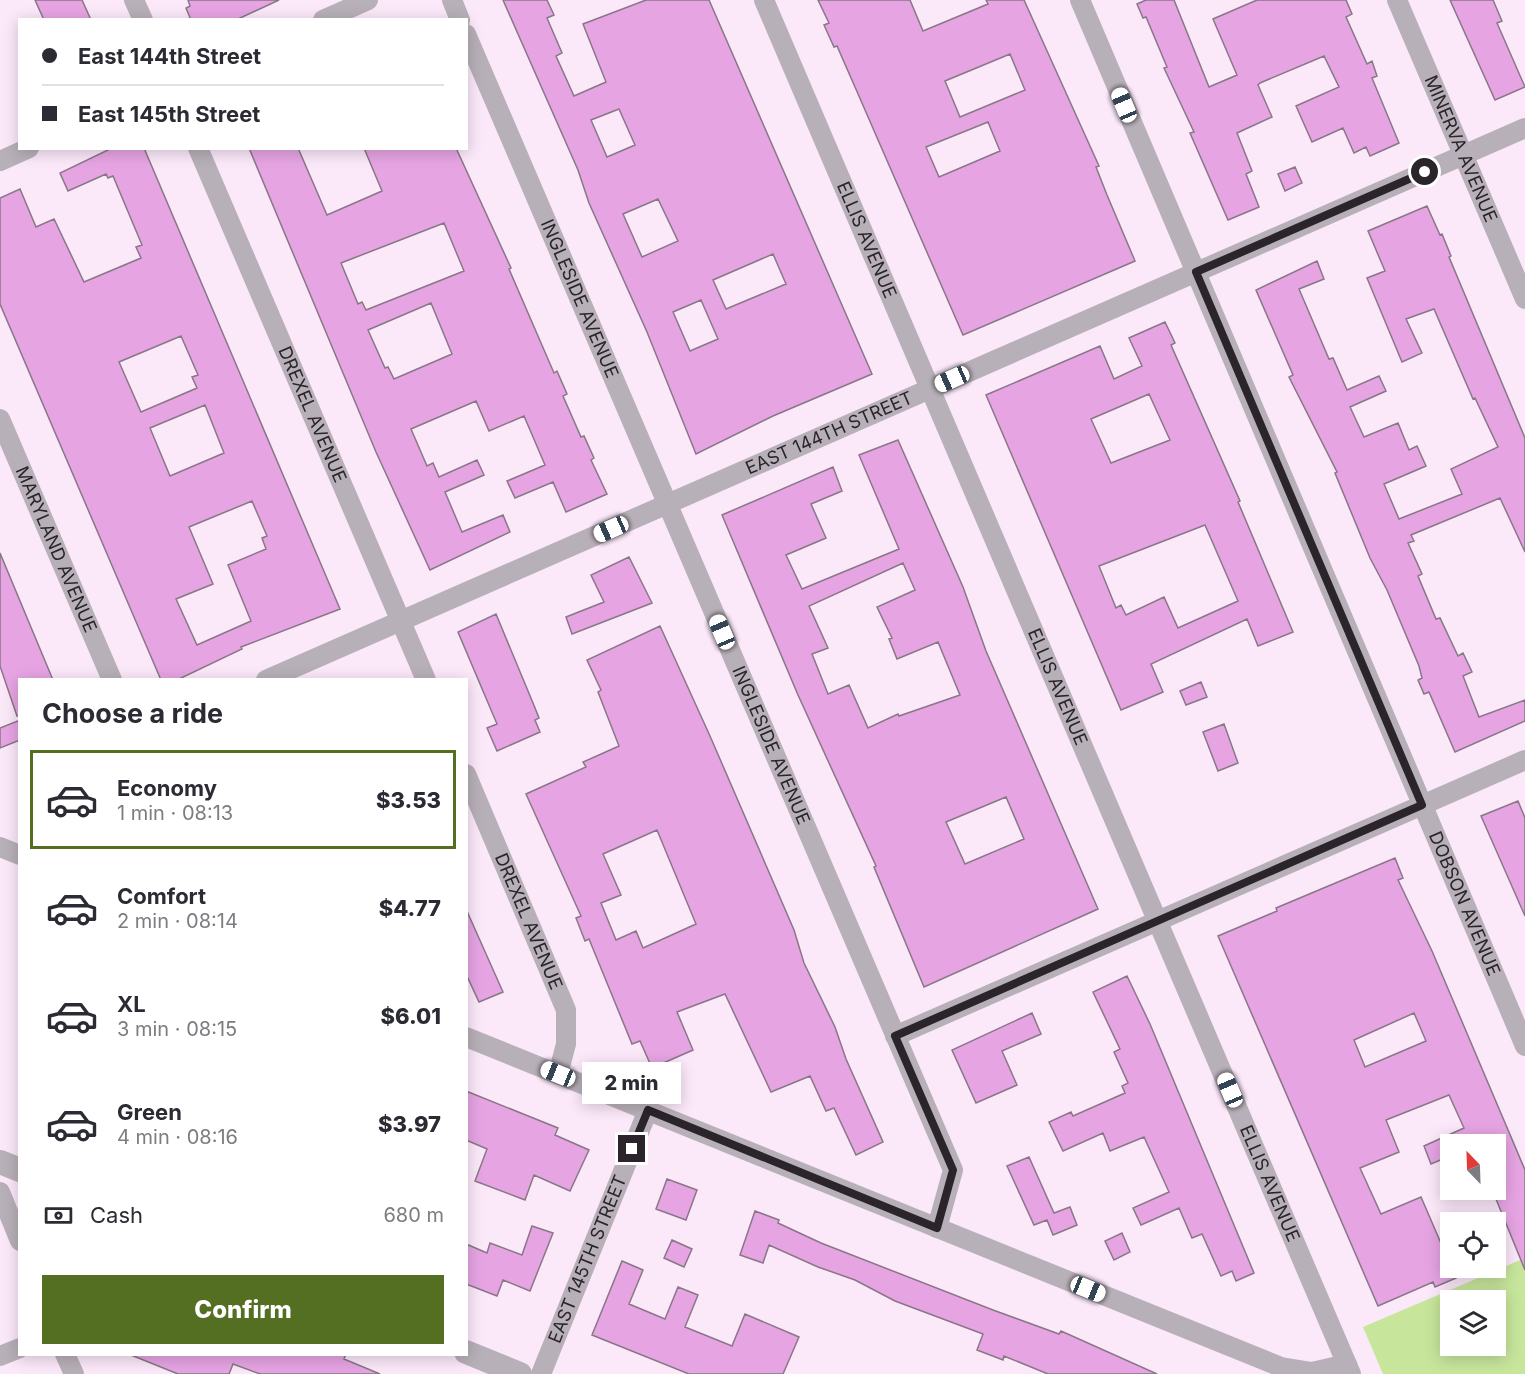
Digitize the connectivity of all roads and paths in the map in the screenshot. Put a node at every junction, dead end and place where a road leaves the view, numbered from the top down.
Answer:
1 (134, 0) edge
2 (368, 0) edge
3 (452, 0) edge
4 (764, 0) edge
5 (1080, 0) edge
6 (1396, 0) edge
7 (142, 18) edge
8 (328, 18) edge
9 (459, 18) edge
10 (468, 39) edge
11 (1525, 128) edge
12 (25, 150) edge
13 (199, 150) edge
14 (1463, 155) junction
15 (0, 161) edge
16 (1196, 272) junction
17 (1525, 299) edge
18 (930, 389) junction
19 (0, 419) edge
20 (668, 504) junction
21 (401, 621) junction
22 (111, 678) edge
23 (271, 678) edge
24 (425, 678) edge
25 (1525, 760) edge
26 (468, 779) edge
27 (1422, 805) junction
28 (0, 847) edge
29 (18, 854) edge
30 (1158, 921) junction
31 (895, 1036) junction
32 (468, 1038) edge
33 (1525, 1046) edge
34 (558, 1074) junction
35 (648, 1110) junction
36 (0, 1162) edge
37 (18, 1169) edge
38 (0, 1192) edge
39 (937, 1228) junction
40 (18, 1236) edge
41 (18, 1348) edge
42 (468, 1353) edge
43 (0, 1356) edge
44 (66, 1356) edge
45 (1349, 1369) edge
46 (74, 1374) edge
47 (520, 1374) edge
48 (541, 1374) edge

1 - 7 street
2 - 8 street
3 - 9 street
4 - 18 street, ELLIS AVENUE
5 - 16 street, DOBSON AVENUE
6 - 14 street, MINERVA AVENUE
10 - 20 street, INGLESIDE AVENUE
11 - 14 street, EAST 144TH STREET
12 - 15 street
13 - 21 street, DREXEL AVENUE
14 - 16 street, EAST 144TH STREET
14 - 17 street, MINERVA AVENUE
16 - 18 street, EAST 144TH STREET
16 - 27 street, DOBSON AVENUE
18 - 20 street, EAST 144TH STREET
18 - 30 street, ELLIS AVENUE
19 - 22 street, MARYLAND AVENUE
20 - 21 street, EAST 144TH STREET
20 - 31 street, INGLESIDE AVENUE
21 - 23 street, EAST 144TH STREET
21 - 24 street, DREXEL AVENUE
25 - 27 street
26 - 34 street, DREXEL AVENUE
27 - 30 street
27 - 33 street, DOBSON AVENUE
28 - 29 street
30 - 31 street
30 - 45 street, ELLIS AVENUE
31 - 39 street, INGLESIDE AVENUE
32 - 34 street
34 - 35 street
35 - 39 street
35 - 48 street, EAST 145TH STREET
36 - 37 street
38 - 40 street
39 - 45 street
41 - 43 street
42 - 47 street
44 - 46 street

